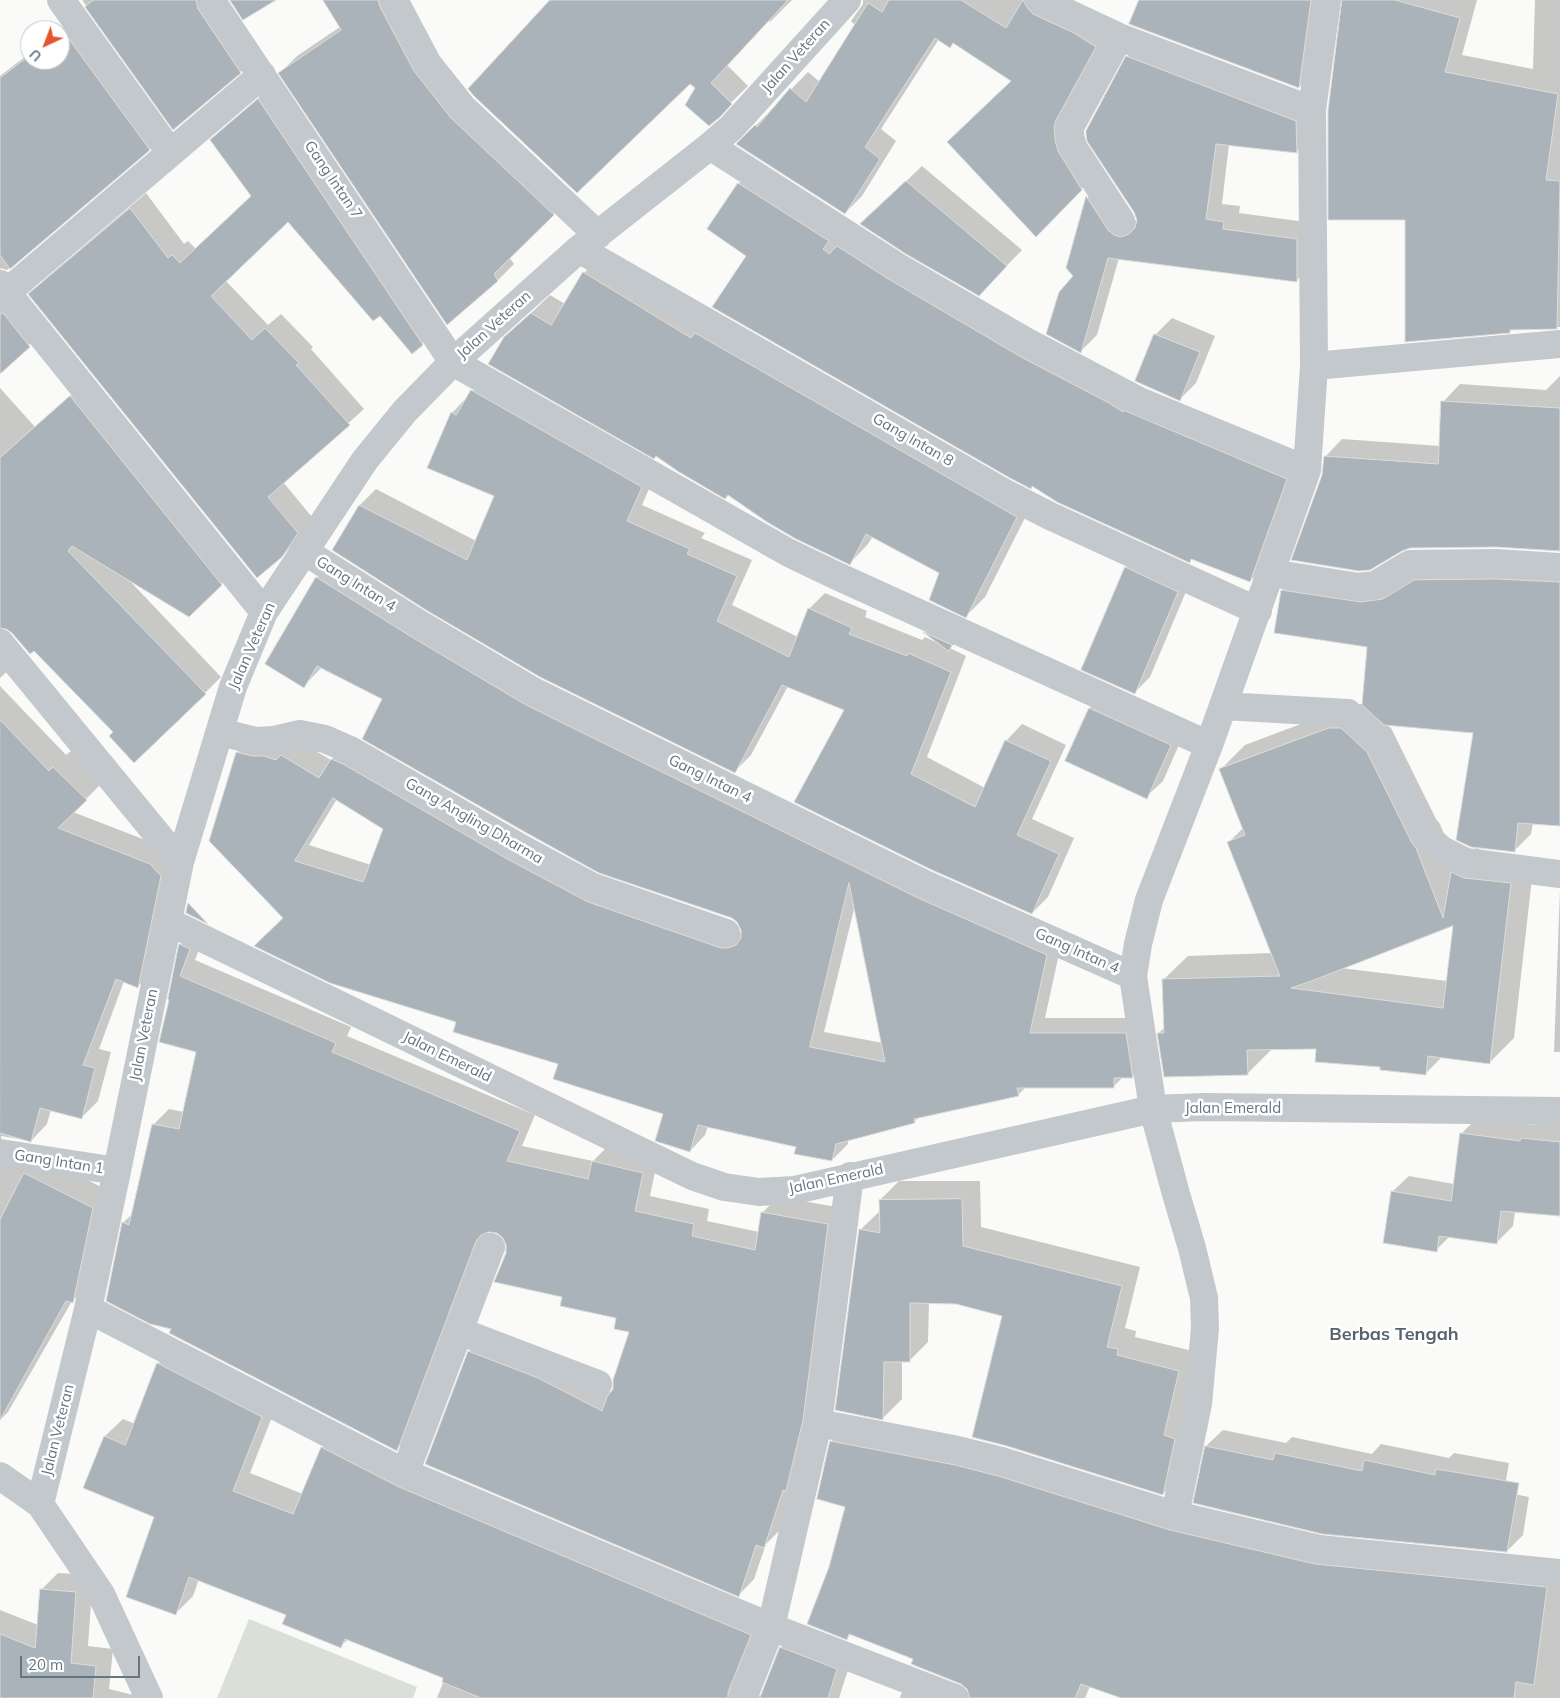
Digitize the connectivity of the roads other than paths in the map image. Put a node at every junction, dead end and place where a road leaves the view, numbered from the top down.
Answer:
1 (61, 0) edge
2 (211, 0) edge
3 (394, 0) edge
4 (847, 0) edge
5 (1040, 0) edge
6 (1326, 0) edge
7 (1118, 37) junction
8 (262, 75) junction
9 (1312, 110) junction
10 (710, 146) junction
11 (170, 152) junction
12 (1121, 221) dead end
13 (588, 242) junction
14 (2, 292) edge
15 (1560, 344) edge
16 (453, 362) junction
17 (1314, 366) junction
18 (1307, 470) junction
19 (304, 551) junction
20 (1560, 567) edge
21 (1271, 573) junction
22 (1258, 611) junction
23 (264, 612) junction
24 (0, 642) edge
25 (1224, 706) junction
26 (220, 732) junction
27 (1209, 745) junction
28 (180, 862) junction
29 (1560, 874) edge
30 (167, 921) junction
31 (726, 933) dead end
32 (1133, 976) junction
33 (1152, 1109) junction
34 (1560, 1111) edge
35 (0, 1153) edge
36 (118, 1171) junction
37 (850, 1176) junction
38 (491, 1246) dead end
39 (88, 1309) junction
40 (459, 1331) junction
41 (598, 1384) dead end
42 (818, 1423) junction
43 (405, 1473) junction
44 (0, 1476) edge
45 (40, 1504) junction
46 (1175, 1515) junction
47 (1560, 1573) edge
48 (772, 1627) junction
49 (149, 1698) edge
50 (743, 1698) edge
51 (955, 1698) edge

1 - 11 street
2 - 8 street, Gang Intan 7
3 - 13 street, Gang Intan 8
4 - 10 street, Jalan Veteran
5 - 7 street
6 - 9 street
7 - 9 street
7 - 12 street
8 - 11 street
8 - 16 street, Gang Intan 7
9 - 17 street
10 - 13 street, Jalan Veteran
10 - 18 street
11 - 14 street
13 - 16 street, Jalan Veteran
13 - 22 street, Gang Intan 8
14 - 23 street
15 - 17 street
16 - 19 street, Jalan Veteran
16 - 27 street
17 - 18 street
18 - 21 street
19 - 23 street, Jalan Veteran
19 - 32 street, Gang Intan 4
20 - 21 street
21 - 22 street
22 - 25 street
23 - 26 street, Jalan Veteran
24 - 28 street
25 - 27 street
25 - 29 street
26 - 28 street, Jalan Veteran
26 - 31 street, Gang Angling Dharma
27 - 32 street
28 - 30 street, Jalan Veteran
30 - 36 street, Jalan Veteran
30 - 37 street, Jalan Emerald
32 - 33 street
33 - 34 street, Jalan Emerald
33 - 37 street, Jalan Emerald
33 - 46 street
35 - 36 street, Gang Intan 1
36 - 39 street, Jalan Veteran
37 - 42 street
38 - 40 street
39 - 43 street
39 - 45 street, Jalan Veteran
40 - 41 street
40 - 43 street
42 - 46 street
42 - 48 street
43 - 48 street
44 - 45 street
45 - 49 street
46 - 47 street
48 - 50 street
48 - 51 street

